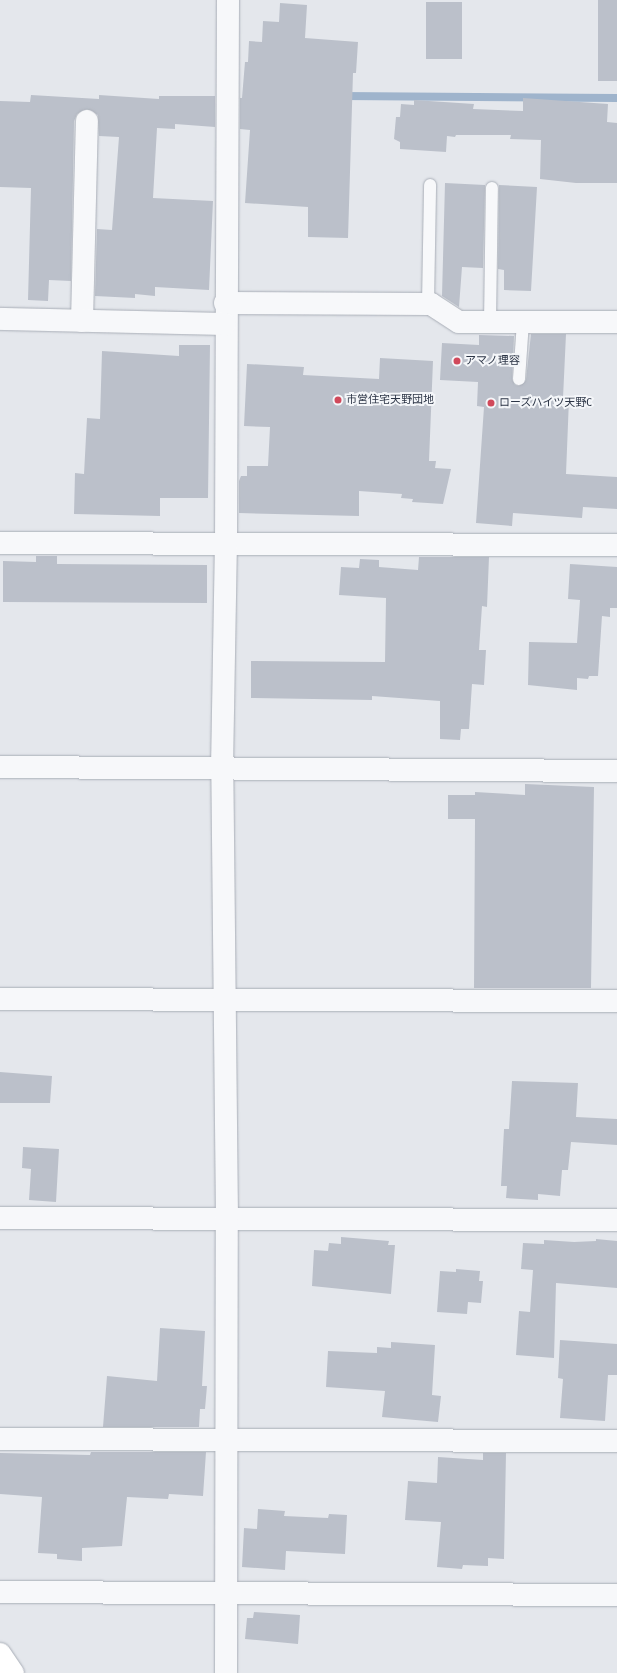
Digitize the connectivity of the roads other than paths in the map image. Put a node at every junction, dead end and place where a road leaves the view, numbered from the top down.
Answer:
1 (228, 0) edge
2 (87, 121) dead end
3 (430, 185) dead end
4 (492, 188) dead end
5 (428, 304) junction
6 (225, 313) junction
7 (0, 319) edge
8 (82, 321) junction
9 (490, 322) junction
10 (523, 322) junction
11 (617, 322) edge
12 (519, 379) dead end
13 (0, 543) edge
14 (226, 545) junction
15 (617, 545) edge
16 (0, 767) edge
17 (222, 768) junction
18 (617, 771) edge
19 (0, 999) edge
20 (223, 1001) junction
21 (617, 1001) edge
22 (0, 1218) edge
23 (227, 1219) junction
24 (617, 1220) edge
25 (0, 1439) edge
26 (226, 1439) junction
27 (617, 1441) edge
28 (0, 1592) edge
29 (617, 1595) edge
30 (226, 1596) junction
31 (0, 1654) edge
32 (13, 1673) edge
33 (226, 1673) edge

1 - 6 street
2 - 8 street
3 - 5 lane
4 - 9 lane
5 - 6 street
5 - 9 street
6 - 8 street
6 - 14 street
7 - 8 street
9 - 10 street
10 - 11 street
10 - 12 lane
13 - 14 street
14 - 15 street
14 - 17 street
16 - 17 street
17 - 18 street
17 - 20 street
19 - 20 street
20 - 21 street
20 - 23 street
22 - 23 street
23 - 24 street
23 - 26 street
25 - 26 street
26 - 27 street
26 - 30 street
28 - 30 street
29 - 30 street
30 - 33 street
31 - 32 main road

